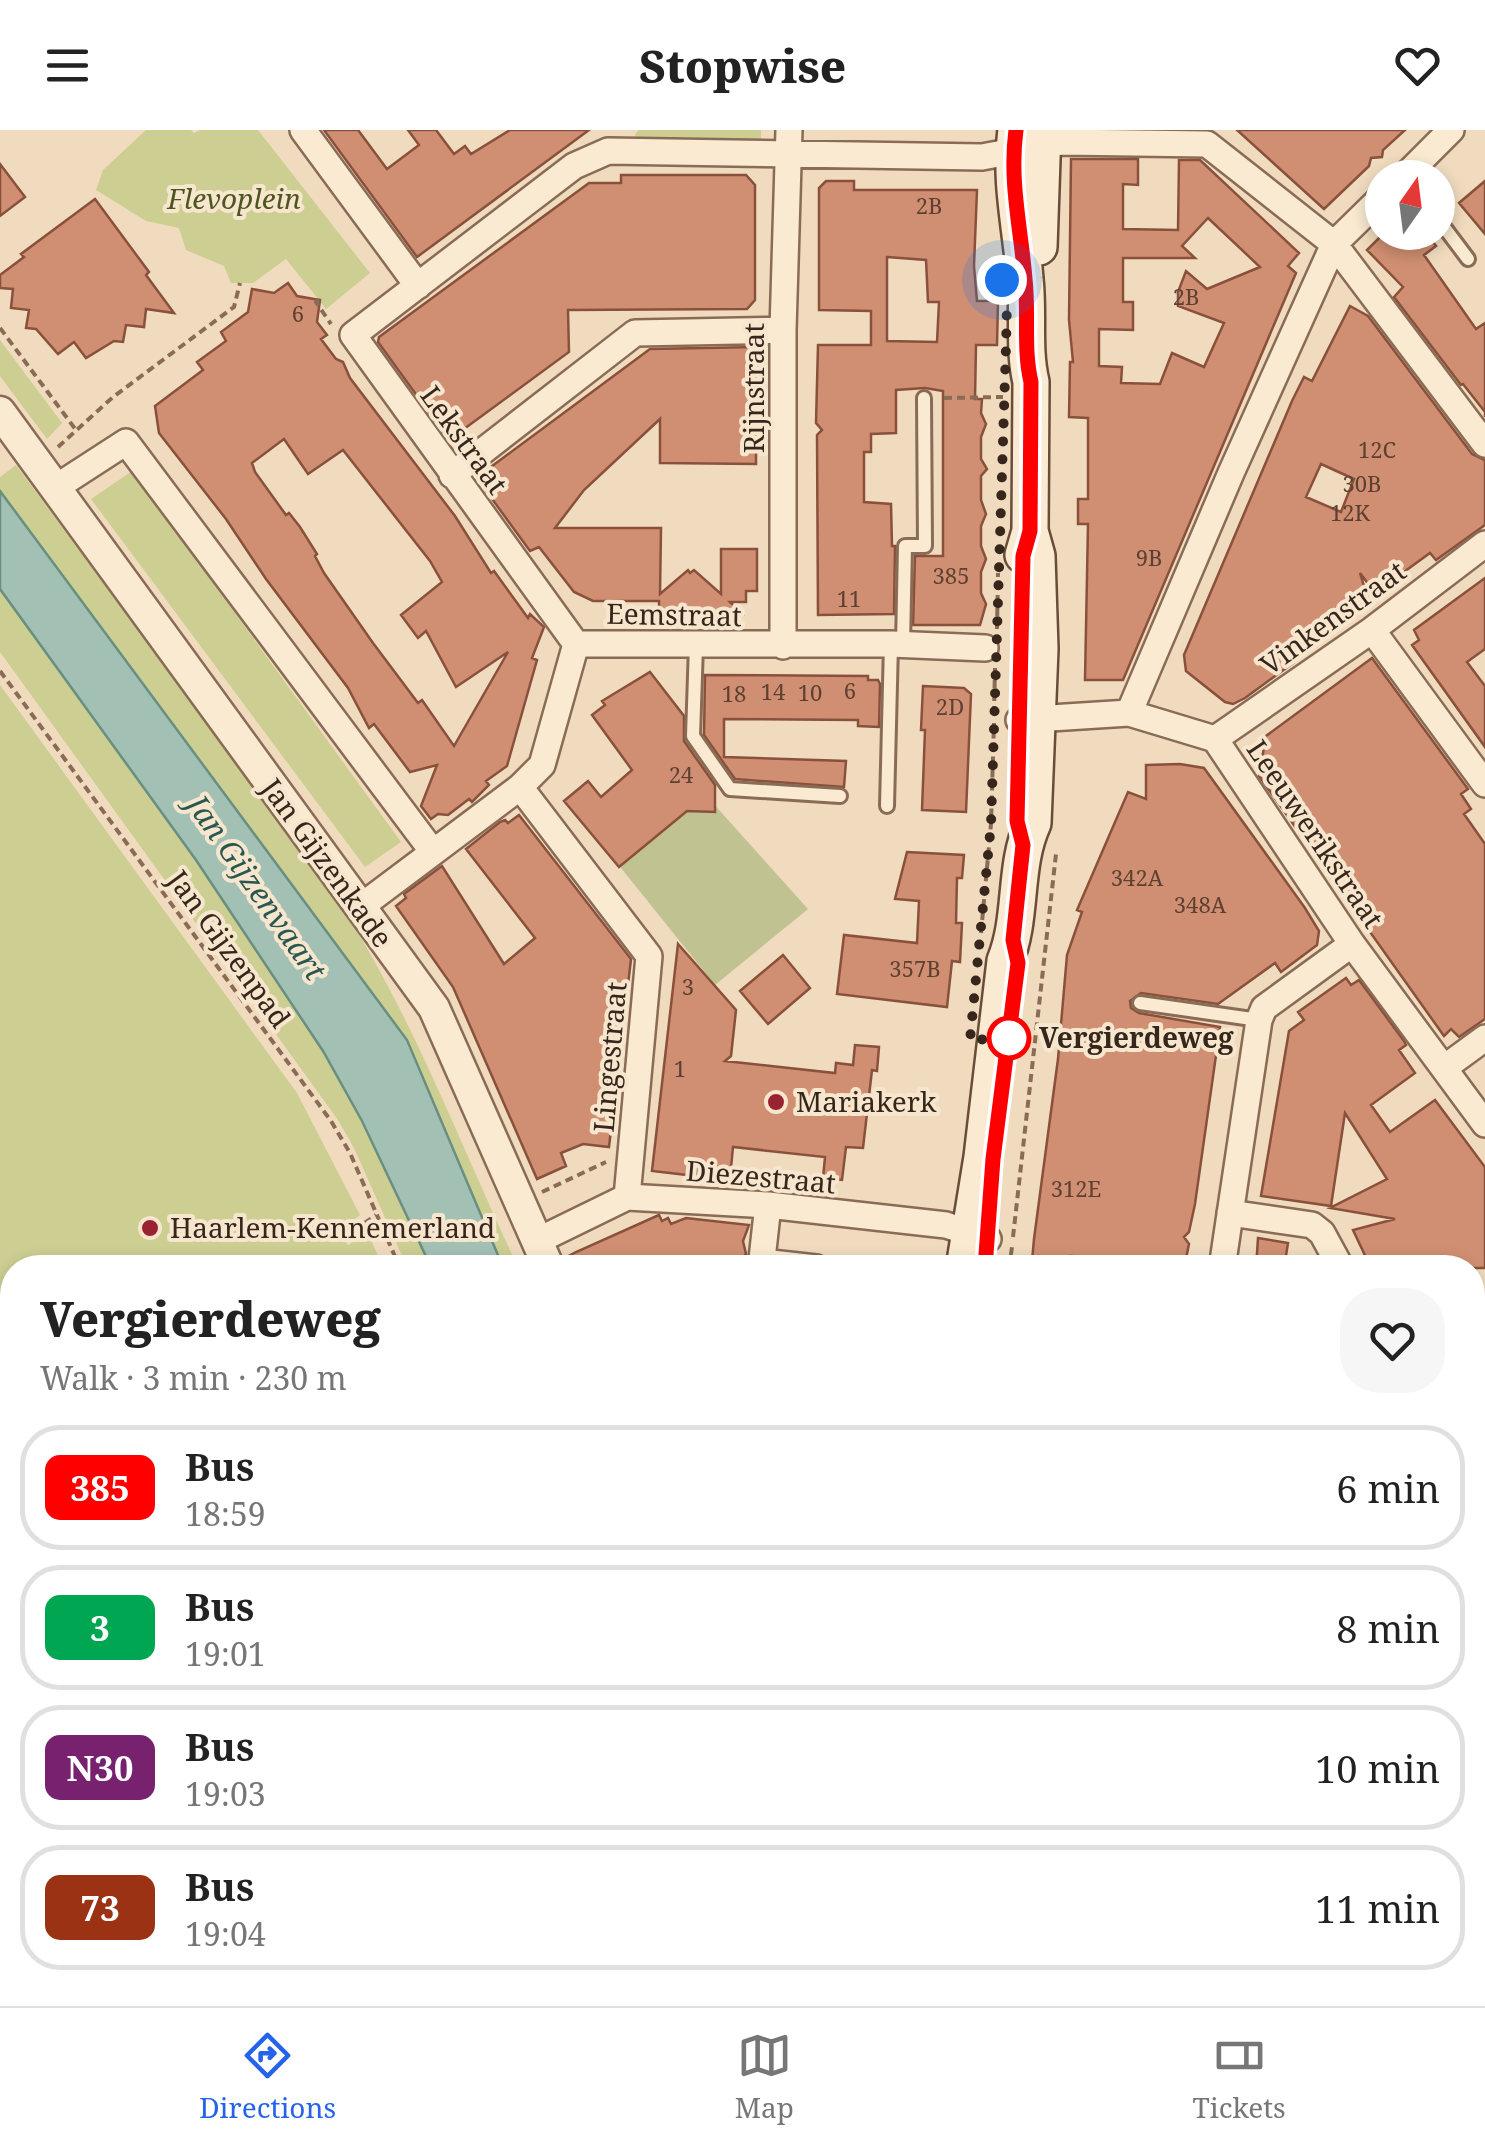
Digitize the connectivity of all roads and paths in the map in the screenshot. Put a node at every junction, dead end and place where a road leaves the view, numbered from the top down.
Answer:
1 (303, 130) edge
2 (1451, 130) edge
3 (1213, 137) edge
4 (1029, 139) edge
5 (610, 141) edge
6 (789, 142) edge
7 (1421, 160) edge
8 (1365, 214) edge
9 (1455, 242) edge
10 (1334, 244) junction
11 (1468, 259) dead end
12 (240, 283) dead end
13 (418, 286) junction
14 (0, 328) edge
15 (783, 330) junction
16 (1012, 388) junction
17 (924, 398) joint
18 (1003, 408) dead end
19 (0, 412) edge
20 (76, 430) junction
21 (1485, 444) edge
22 (452, 475) junction
23 (46, 476) junction
24 (1485, 544) edge
25 (998, 571) dead end
26 (1372, 630) junction
27 (576, 644) junction
28 (897, 644) junction
29 (696, 645) junction
30 (992, 645) junction
31 (783, 646) junction
32 (0, 671) edge
33 (1129, 714) junction
34 (1029, 719) junction
35 (1215, 739) junction
36 (1485, 784) edge
37 (520, 787) junction
38 (840, 796) dead end
39 (887, 806) dead end
40 (1040, 848) junction
41 (433, 852) junction
42 (359, 908) junction
43 (997, 937) junction
44 (1352, 944) junction
45 (1140, 1003) dead end
46 (1259, 1020) junction
47 (1485, 1038) edge
48 (1444, 1068) junction
49 (1485, 1124) edge
50 (631, 1150) junction
51 (627, 1197) junction
52 (520, 1202) junction
53 (768, 1204) junction
54 (1230, 1213) junction
55 (376, 1215) junction
56 (343, 1238) dead end
57 (981, 1246) edge
58 (543, 1254) edge
59 (394, 1255) edge
60 (763, 1255) edge
61 (1010, 1255) edge
62 (1224, 1255) edge
63 (1334, 1255) edge

1 - 13 street
2 - 7 street
3 - 4 street
3 - 10 street
4 - 6 street
4 - 16 main road
5 - 6 street
5 - 13 street
6 - 15 street, Rijnstraat
8 - 10 street
9 - 11 lane
10 - 21 street
10 - 33 street
12 - 20 path
13 - 22 street, Lekstraat
14 - 20 path
15 - 22 street
15 - 31 street, Rijnstraat
16 - 17 path
16 - 18 path
16 - 34 main road
17 - 28 lane
19 - 23 street, Jan Gijzenkade
20 - 23 path
22 - 27 street, Lekstraat
23 - 41 street
23 - 42 street, Jan Gijzenkade
24 - 26 street, Vinkenstraat
25 - 30 path
26 - 35 street, Vinkenstraat
26 - 36 street
27 - 29 street, Eemstraat
27 - 37 street, Eemstraat
28 - 30 street, Eemstraat
28 - 31 street, Eemstraat
28 - 39 lane
29 - 31 street, Eemstraat
29 - 38 lane
30 - 43 path
32 - 55 path, Jan Gijzenpad
33 - 34 street, Leeuwerikstraat
33 - 35 street, Leeuwerikstraat
34 - 40 main road
35 - 44 street, Leeuwerikstraat
37 - 41 street, Eemstraat
37 - 50 street, Lingestraat
40 - 43 main road
40 - 61 path
41 - 42 street, Eemstraat
42 - 52 street, Jan Gijzenkade
43 - 57 main road
44 - 46 street
44 - 48 street, Leeuwerikstraat
45 - 46 lane
46 - 54 street
47 - 48 street
48 - 49 street, Leeuwerikstraat
50 - 51 street, Lingestraat
50 - 52 path
51 - 53 street, Diezestraat
51 - 58 street, Diezestraat
52 - 58 street, Jan Gijzenkade
53 - 57 street, Diezestraat
53 - 60 street
54 - 62 street
54 - 63 street
55 - 56 path
55 - 59 path, Jan Gijzenpad

